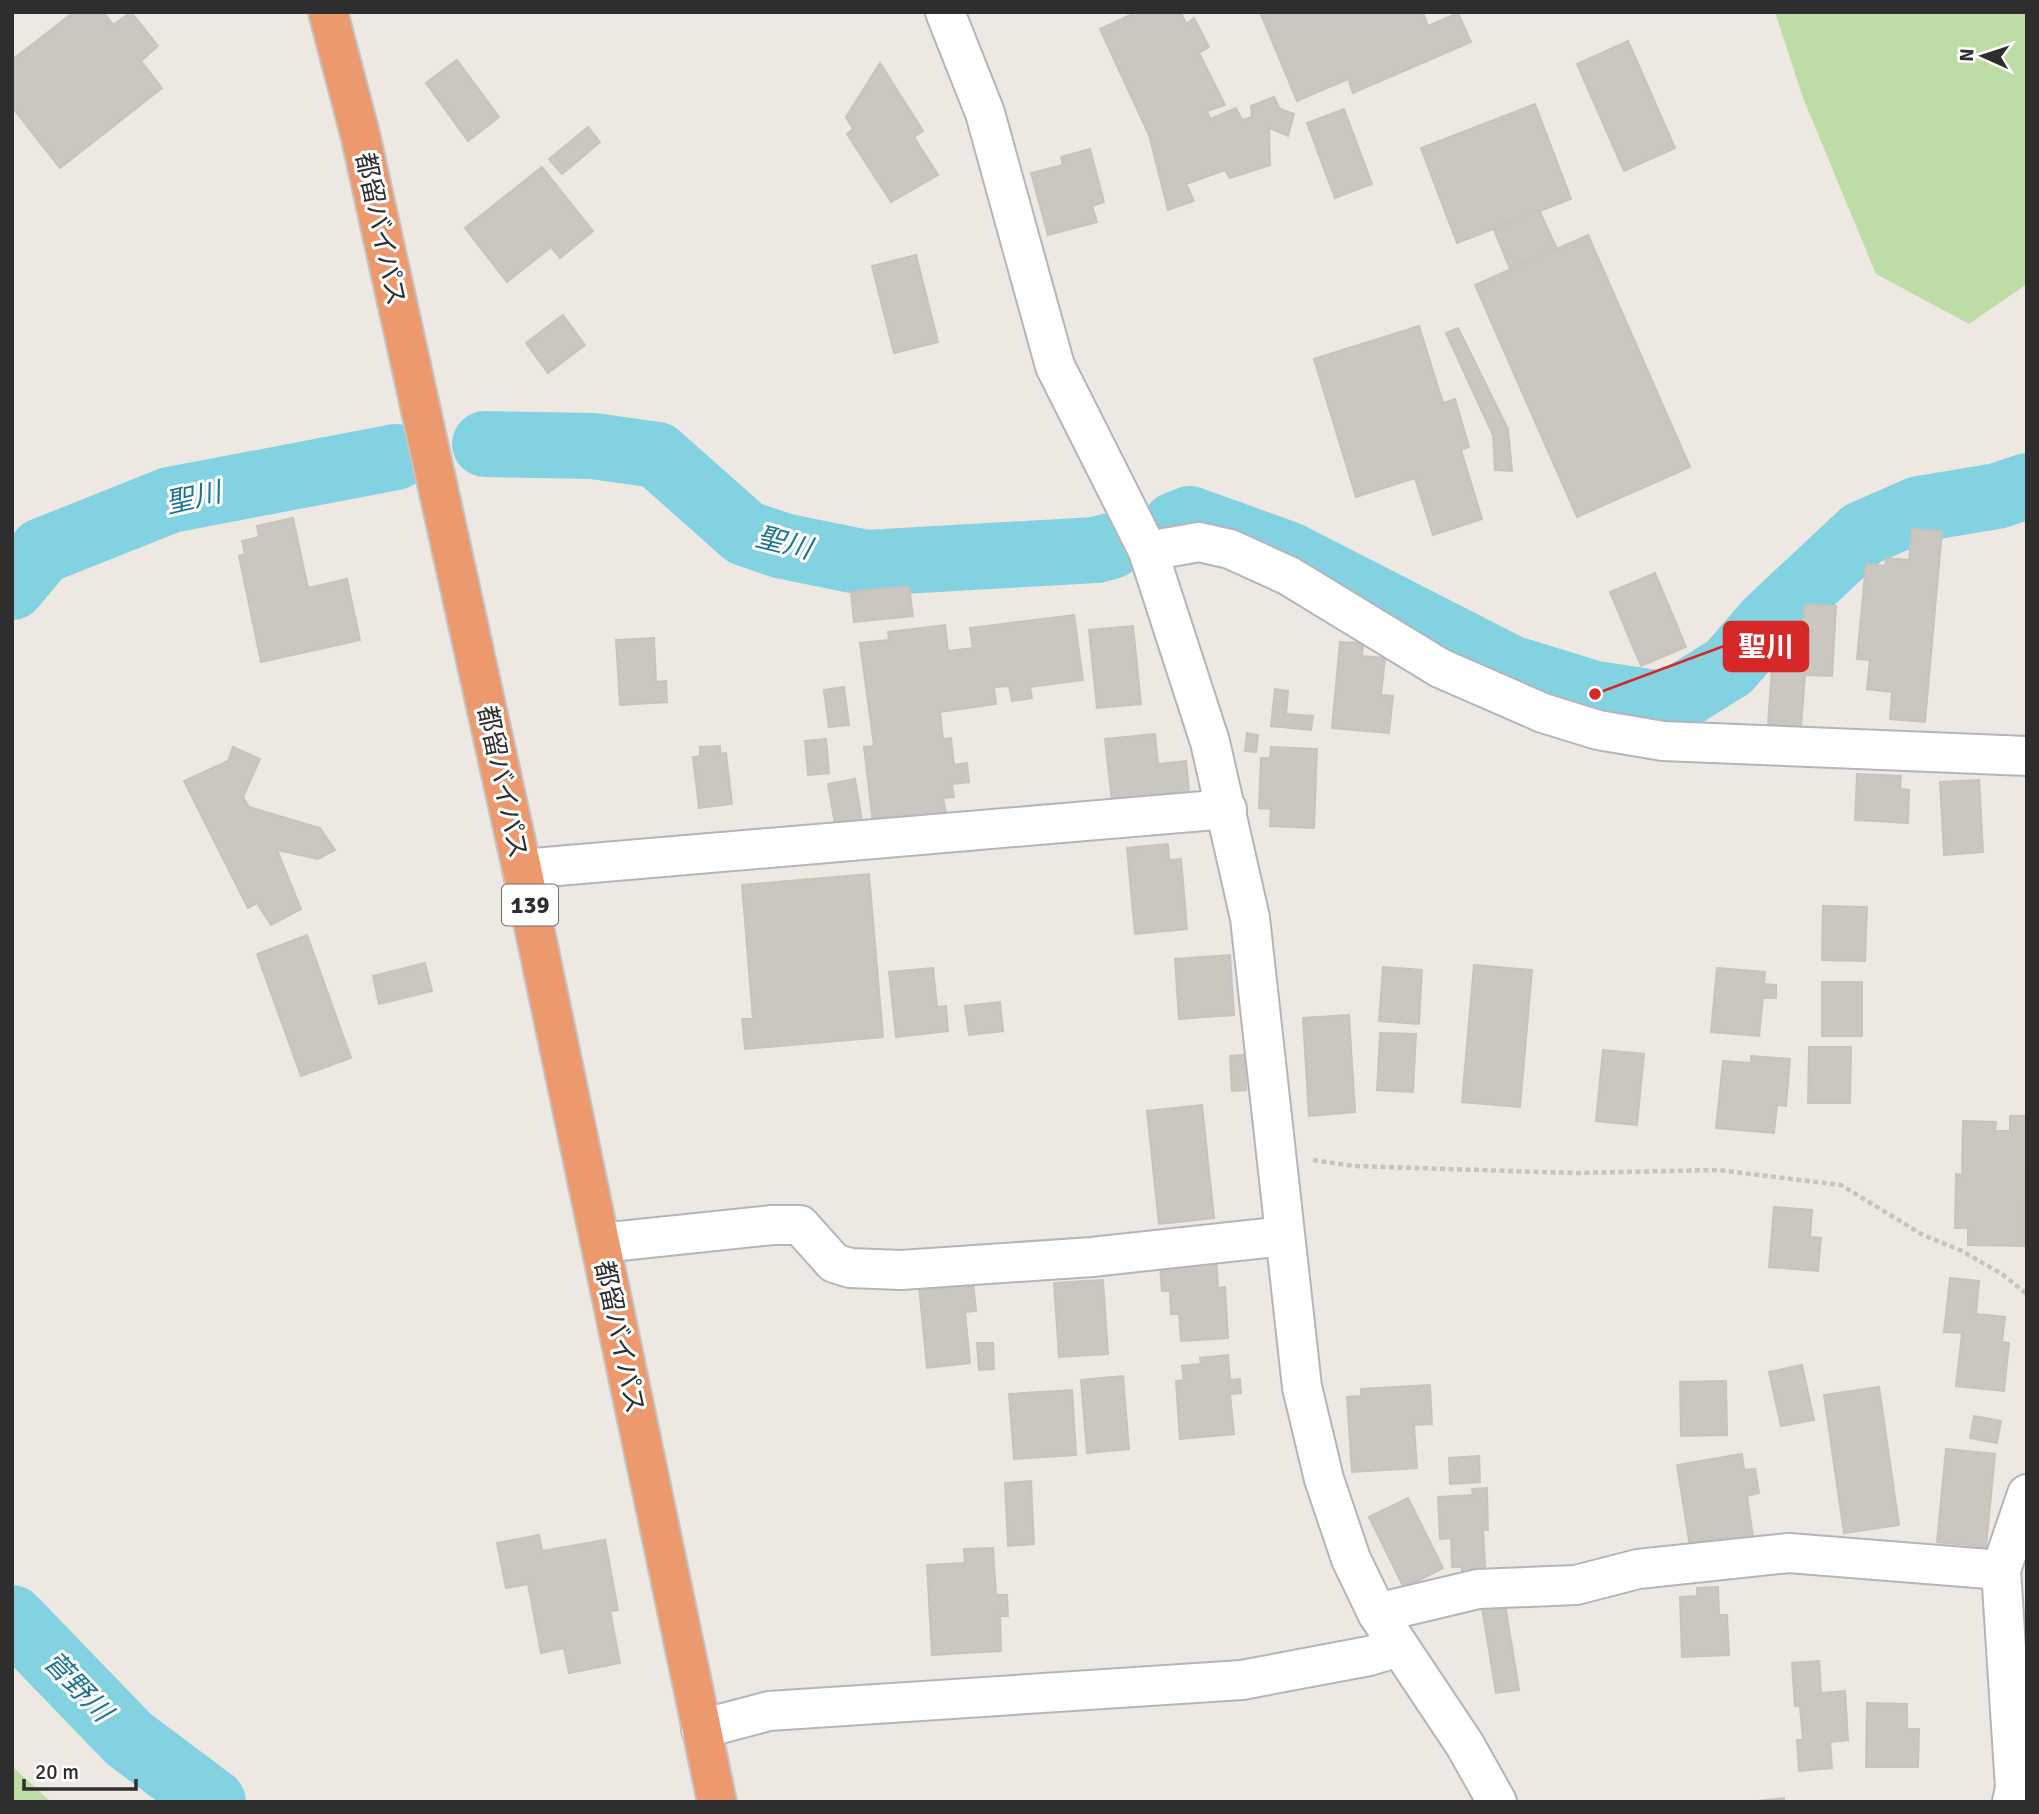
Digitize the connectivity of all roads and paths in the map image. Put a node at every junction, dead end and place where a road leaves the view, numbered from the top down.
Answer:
1 (328, 12) edge
2 (945, 12) edge
3 (1148, 551) junction
4 (2027, 756) edge
5 (1227, 809) junction
6 (522, 869) junction
7 (1277, 1155) junction
8 (1284, 1236) junction
9 (601, 1243) junction
10 (2027, 1294) edge
11 (2027, 1494) edge
12 (2001, 1570) junction
13 (1377, 1613) junction
14 (1399, 1647) junction
15 (701, 1729) junction
16 (717, 1802) edge
17 (1497, 1802) edge
18 (2012, 1802) edge

1 - 6 highway, 都留バイパス / 139
2 - 3 street
3 - 4 street
3 - 5 street
5 - 6 street
5 - 7 street
6 - 9 highway, 都留バイパス / 139
7 - 8 street
7 - 10 path
8 - 9 street
8 - 13 street
9 - 15 highway, 都留バイパス / 139
11 - 12 street
12 - 13 street
12 - 18 street
13 - 14 street
14 - 15 street
14 - 17 street
15 - 16 highway, 都留バイパス / 139

